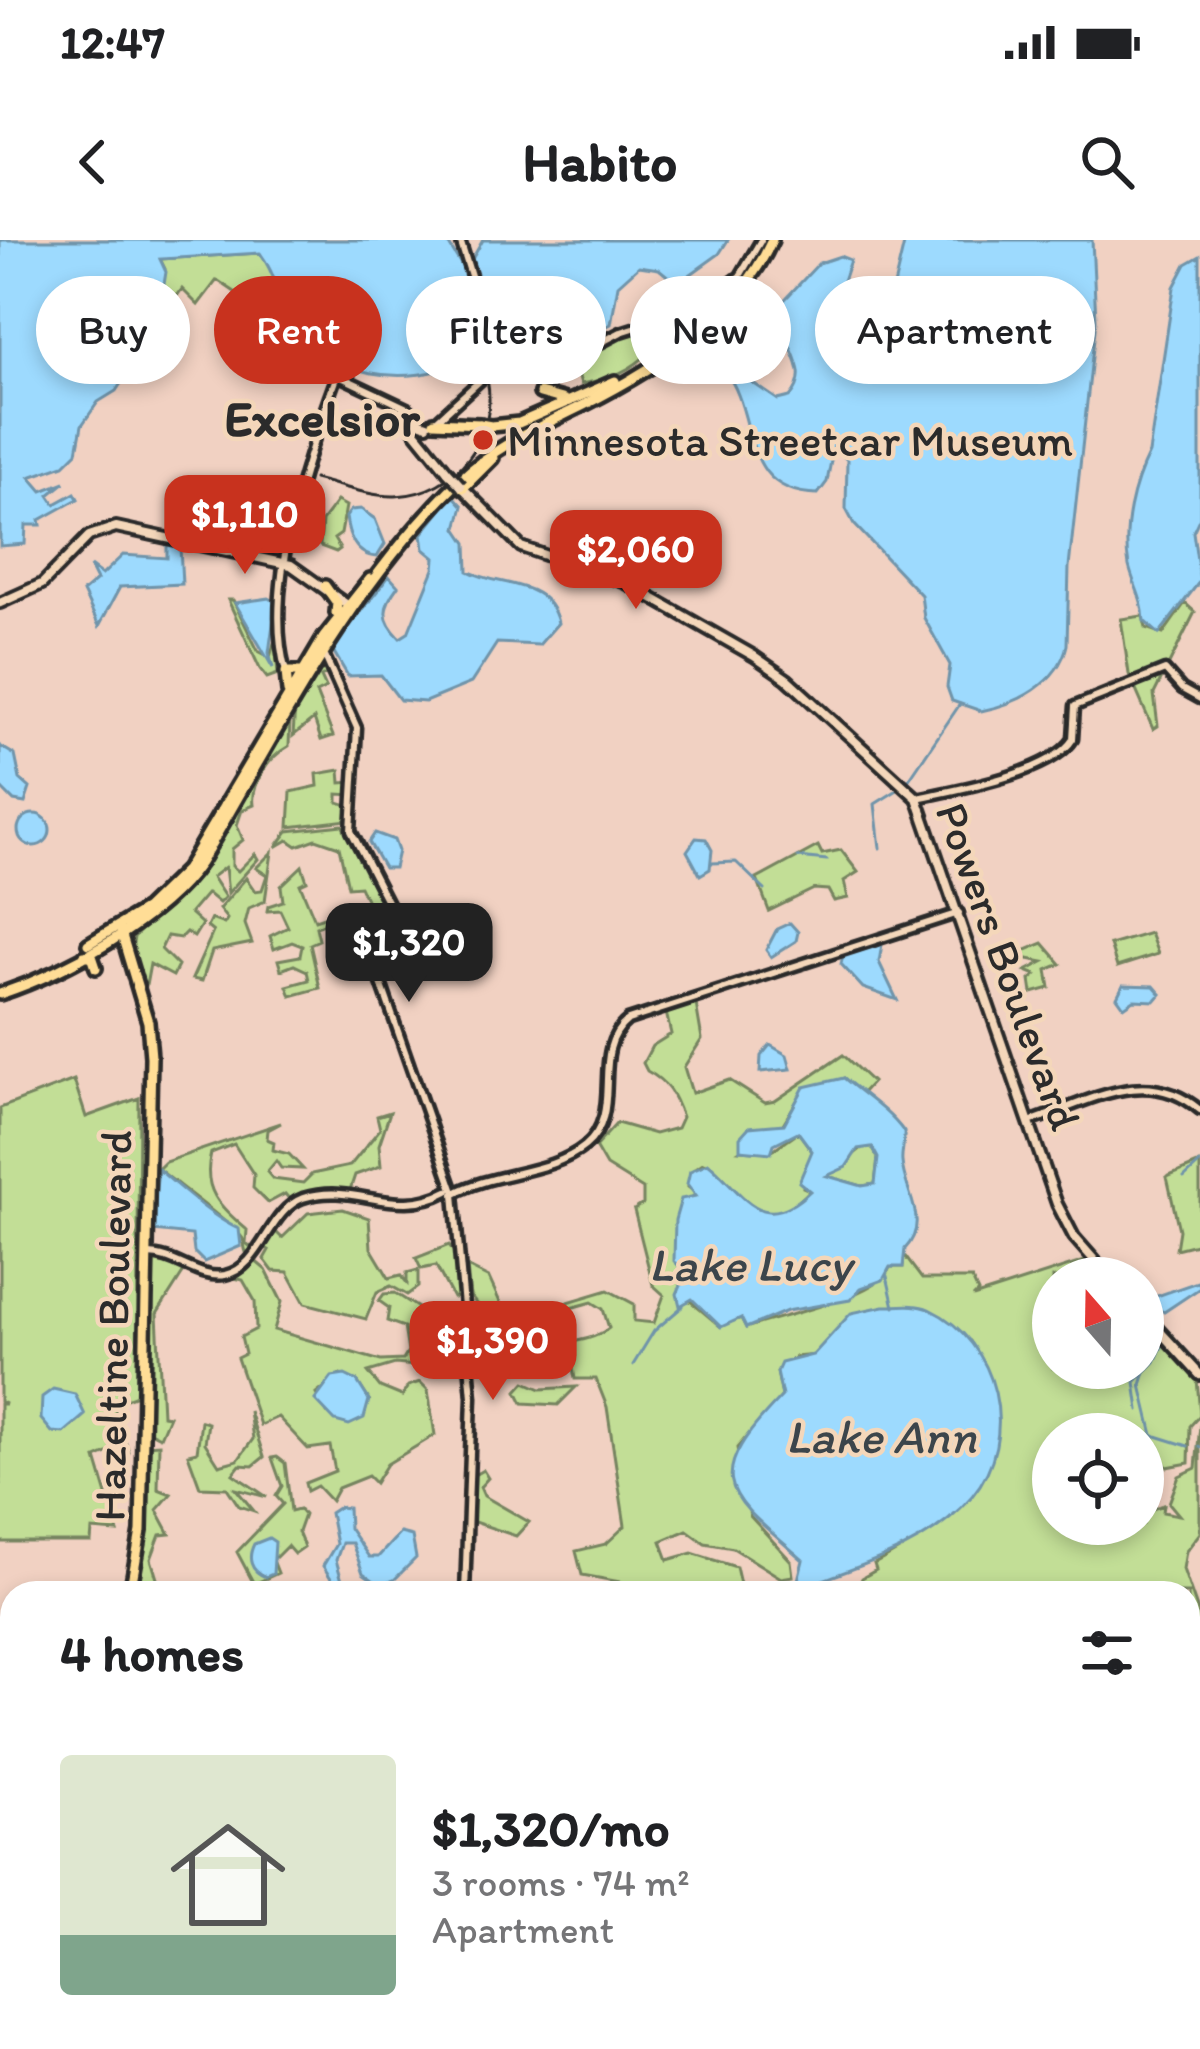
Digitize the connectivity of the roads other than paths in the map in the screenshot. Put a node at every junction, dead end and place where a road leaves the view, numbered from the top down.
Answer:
1 (460, 240) edge
2 (767, 240) edge
3 (471, 276) edge
4 (740, 276) edge
5 (750, 276) edge
6 (630, 373) edge
7 (630, 373) edge
8 (630, 377) edge
9 (474, 384) edge
10 (593, 391) junction
11 (540, 394) dead end
12 (436, 421) junction
13 (541, 425) junction
14 (415, 426) junction
15 (466, 488) junction
16 (285, 564) junction
17 (325, 586) junction
18 (0, 603) edge
19 (350, 607) junction
20 (328, 630) junction
21 (323, 652) junction
22 (310, 659) junction
23 (286, 672) junction
24 (1200, 699) edge
25 (286, 707) junction
26 (917, 798) junction
27 (194, 860) junction
28 (159, 908) junction
29 (958, 913) junction
30 (118, 927) junction
31 (57, 968) junction
32 (96, 968) dead end
33 (133, 968) junction
34 (0, 994) edge
35 (149, 1060) junction
36 (1200, 1110) edge
37 (1029, 1122) junction
38 (451, 1192) junction
39 (146, 1255) junction
40 (1092, 1257) edge
41 (1164, 1336) edge
42 (1200, 1375) edge
43 (132, 1581) edge
44 (465, 1581) edge

1 - 3 street
2 - 4 street
2 - 5 main road
6 - 10 main road
7 - 19 main road
8 - 13 main road
9 - 12 street
10 - 11 main road
10 - 12 main road
12 - 14 main road
13 - 15 main road
13 - 19 main road
14 - 15 main road, Powers Boulevard, bridge
14 - 16 street
15 - 26 main road, Powers Boulevard
16 - 17 main road
16 - 18 main road
16 - 23 street
17 - 19 main road
17 - 20 main road
19 - 20 main road
19 - 21 main road
20 - 22 main road
21 - 25 main road
21 - 38 street
22 - 23 main road
22 - 25 main road
23 - 25 main road
24 - 26 street
25 - 27 main road
26 - 29 main road, Powers Boulevard
27 - 28 main road
27 - 30 main road
28 - 30 main road
28 - 33 main road
29 - 37 main road, Powers Boulevard
29 - 38 street
30 - 31 main road
30 - 33 main road, Hazeltine Boulevard
30 - 34 main road
30 - 35 main road, Hazeltine Boulevard
31 - 32 main road
31 - 34 main road
33 - 35 main road, Hazeltine Boulevard
35 - 39 main road, Hazeltine Boulevard
36 - 37 street
37 - 40 main road, Powers Boulevard
38 - 39 street
38 - 44 street
39 - 43 main road, Hazeltine Boulevard
41 - 42 main road

